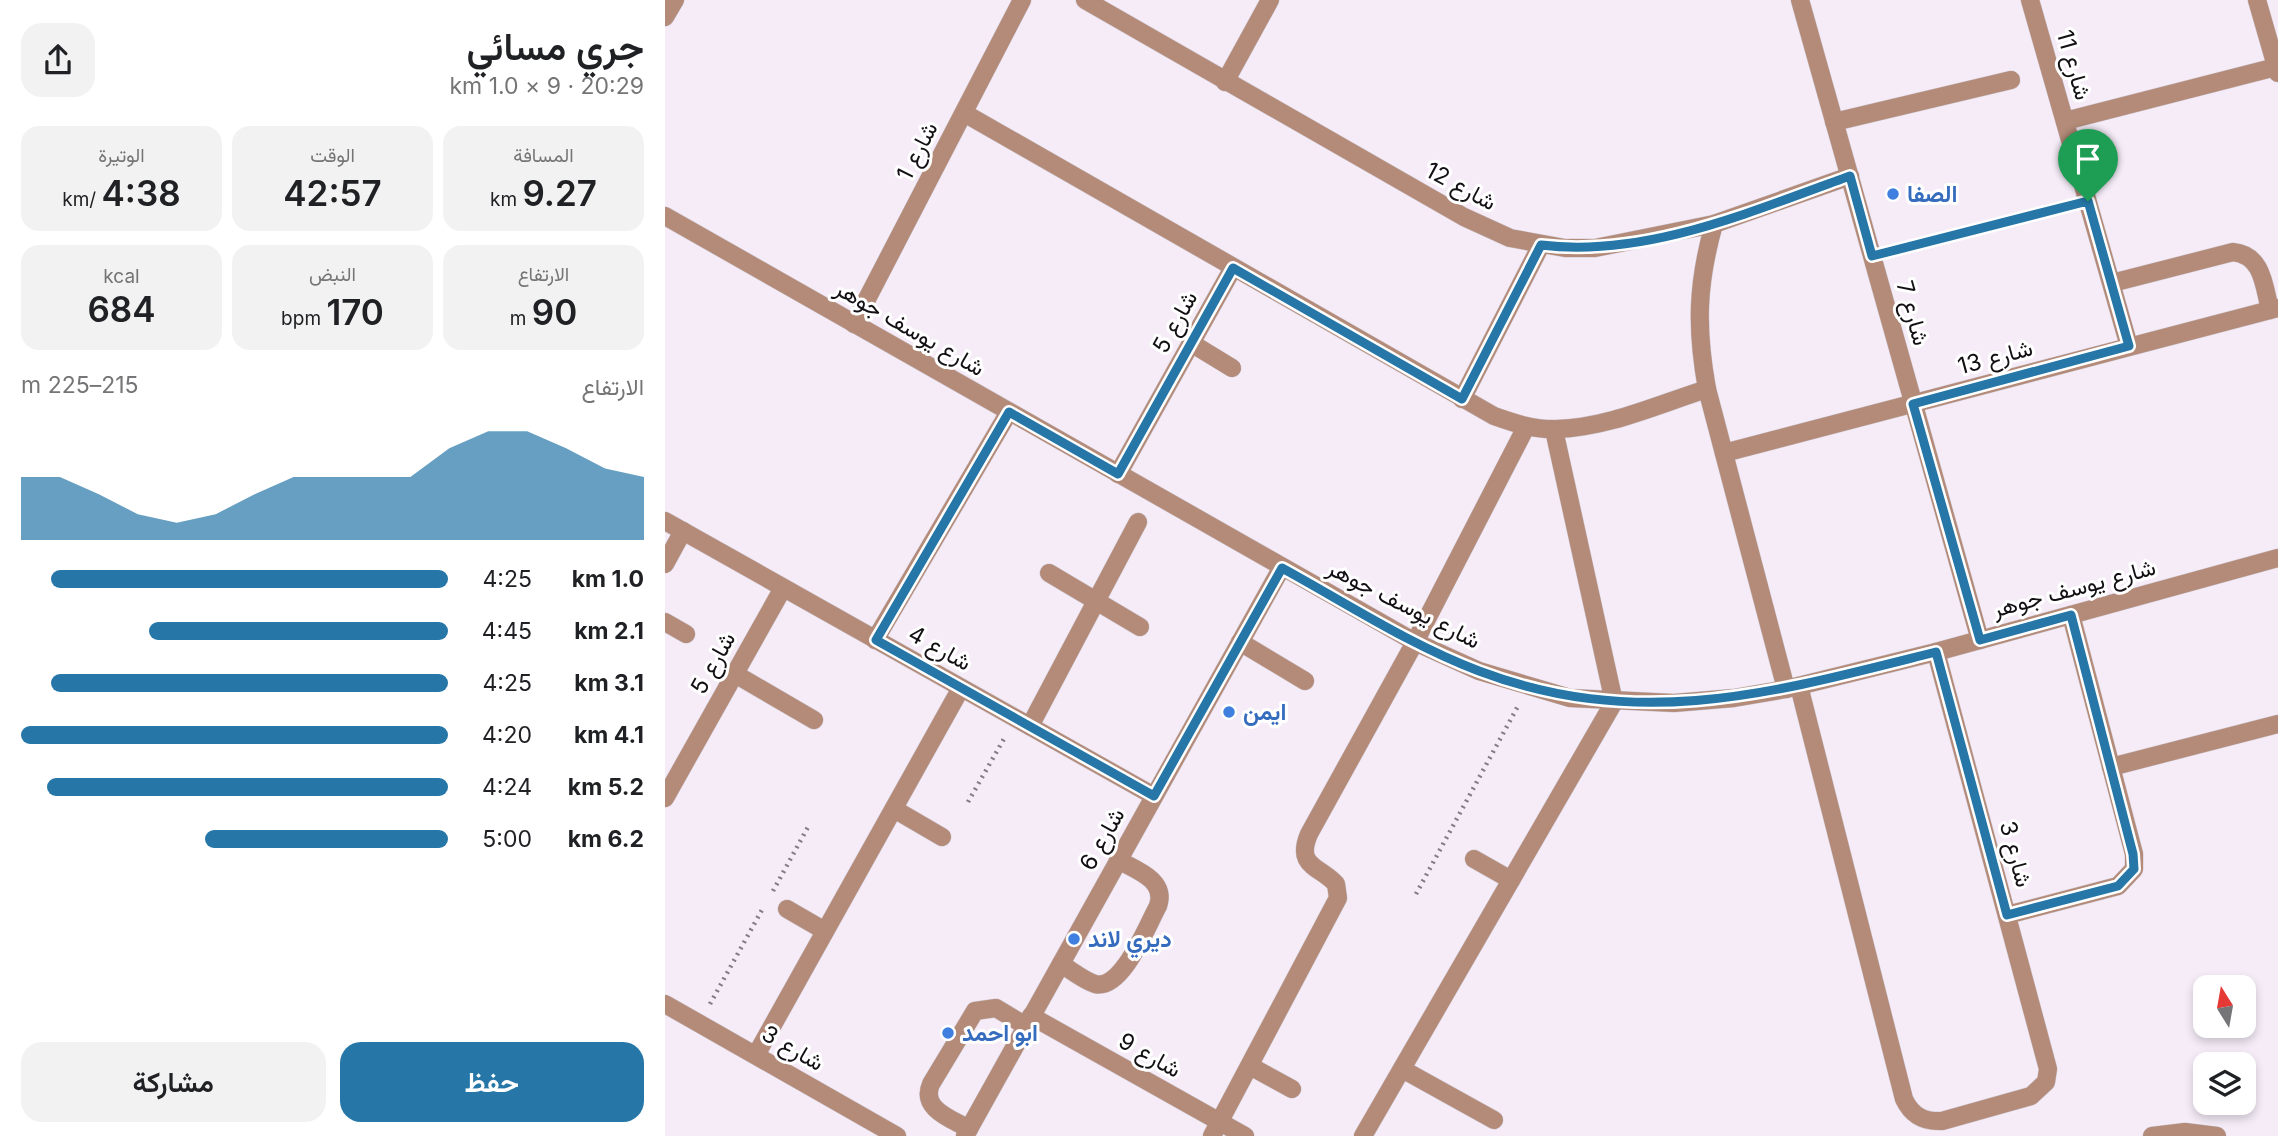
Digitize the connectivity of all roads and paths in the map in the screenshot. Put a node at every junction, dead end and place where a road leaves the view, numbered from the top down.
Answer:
1 (675, 0) edge
2 (1022, 0) edge
3 (1085, 0) edge
4 (1270, 0) edge
5 (1800, 0) edge
6 (2030, 0) edge
7 (2257, 0) edge
8 (665, 17) edge
9 (2271, 24) edge
10 (2277, 70) edge
11 (2011, 80) dead end
12 (1225, 82) junction
13 (964, 113) junction
14 (2065, 121) junction
15 (1834, 122) junction
16 (1850, 176) junction
17 (2088, 201) junction
18 (665, 216) edge
19 (1714, 224) junction
20 (1541, 245) junction
21 (1872, 256) junction
22 (1233, 268) junction
23 (2112, 283) junction
24 (2274, 309) edge
25 (854, 324) junction
26 (1191, 343) junction
27 (2129, 346) junction
28 (1232, 368) dead end
29 (1707, 389) junction
30 (1462, 399) junction
31 (1913, 404) junction
32 (1009, 412) junction
33 (1526, 426) junction
34 (1554, 430) junction
35 (1724, 453) junction
36 (1118, 474) junction
37 (665, 522) edge
38 (1138, 522) dead end
39 (683, 531) junction
40 (2278, 558) edge
41 (665, 564) edge
42 (1282, 568) junction
43 (1049, 573) dead end
44 (783, 588) junction
45 (1097, 601) junction
46 (2071, 615) junction
47 (665, 622) edge
48 (1140, 627) dead end
49 (686, 634) dead end
50 (876, 640) junction
51 (1980, 640) junction
52 (1240, 642) junction
53 (1415, 642) junction
54 (1936, 652) junction
55 (735, 674) junction
56 (1304, 681) dead end
57 (1529, 686) junction
58 (961, 688) junction
59 (1793, 688) junction
60 (1614, 702) junction
61 (814, 720) dead end
62 (1023, 722) junction
63 (2278, 724) edge
64 (2111, 767) junction
65 (1154, 796) junction
66 (665, 798) edge
67 (968, 802) dead end
68 (894, 809) junction
69 (808, 827) dead end
70 (942, 837) dead end
71 (1474, 859) dead end
72 (1118, 860) junction
73 (1511, 880) junction
74 (1416, 894) dead end
75 (787, 909) dead end
76 (2007, 915) junction
77 (825, 931) junction
78 (1061, 964) junction
79 (665, 1004) edge
80 (1029, 1021) junction
81 (699, 1023) junction
82 (756, 1055) junction
83 (1250, 1066) junction
84 (1402, 1069) junction
85 (1292, 1089) dead end
86 (1494, 1120) dead end
87 (1216, 1129) edge
88 (967, 1133) edge
89 (897, 1136) edge
90 (1245, 1136) edge
91 (1363, 1136) edge
92 (2152, 1136) edge
93 (2217, 1136) edge

1 - 8 street
2 - 13 street, شارع 1
3 - 12 street, شارع 12
4 - 12 street
5 - 15 street, شارع 7
6 - 14 street, شارع 11
7 - 9 street
9 - 10 street
10 - 14 street
11 - 15 street
12 - 20 street, شارع 12
13 - 22 street
13 - 25 street, شارع 1
14 - 17 street, شارع 11
15 - 16 street, شارع 7
16 - 19 street, شارع 12
16 - 21 street, شارع 7
17 - 21 path
17 - 23 street, شارع 11
18 - 25 street, شارع يوسف جوهر
19 - 20 street, شارع 12
19 - 29 street
20 - 30 street
21 - 31 street, شارع 7
22 - 26 street, شارع 5
22 - 30 street
23 - 24 street
23 - 27 street, شارع 11
24 - 27 street, شارع 13
25 - 32 street, شارع يوسف جوهر
26 - 28 street
26 - 36 street, شارع 5
27 - 31 street, شارع 13
29 - 34 street
29 - 35 street
30 - 33 street
31 - 35 street, شارع 13
31 - 51 street, شارع 7
32 - 36 street, شارع يوسف جوهر
32 - 50 street
33 - 34 street
33 - 53 street
34 - 60 street
35 - 59 street
36 - 42 street, شارع يوسف جوهر
37 - 39 street, شارع 4
38 - 45 street
39 - 41 street
39 - 44 street, شارع 4
40 - 46 street, شارع يوسف جوهر
42 - 52 street, شارع 6
42 - 53 street, شارع يوسف جوهر
43 - 45 street
44 - 50 street, شارع 4
44 - 55 street, شارع 5
45 - 48 street
45 - 62 street
46 - 51 street, شارع يوسف جوهر
46 - 64 street
47 - 49 street
50 - 58 street, شارع 4
51 - 54 street, شارع يوسف جوهر
52 - 56 street
52 - 65 street, شارع 6
53 - 57 street, شارع يوسف جوهر
53 - 83 street
54 - 59 street, شارع يوسف جوهر
54 - 76 street, شارع 3
55 - 61 street
55 - 66 street, شارع 5
57 - 60 street, شارع يوسف جوهر
57 - 74 path
58 - 62 street, شارع 4
58 - 68 street
59 - 60 street, شارع يوسف جوهر
59 - 76 street, شارع 3
60 - 73 street
62 - 65 street, شارع 4
62 - 67 path
63 - 64 street
64 - 76 street
65 - 72 street, شارع 6
68 - 70 street
68 - 77 street
69 - 81 path
71 - 73 street
72 - 78 street, شارع 6
72 - 78 street
73 - 84 street
75 - 77 street
77 - 82 street
78 - 80 street, شارع 6
79 - 81 street, شارع 3
80 - 87 street, شارع 9
80 - 88 street, شارع 6
80 - 88 street, شارع 9
81 - 82 street, شارع 3
82 - 89 street, شارع 3
83 - 85 street
83 - 87 street
84 - 86 street
84 - 91 street
87 - 90 street, شارع 9
92 - 93 street

